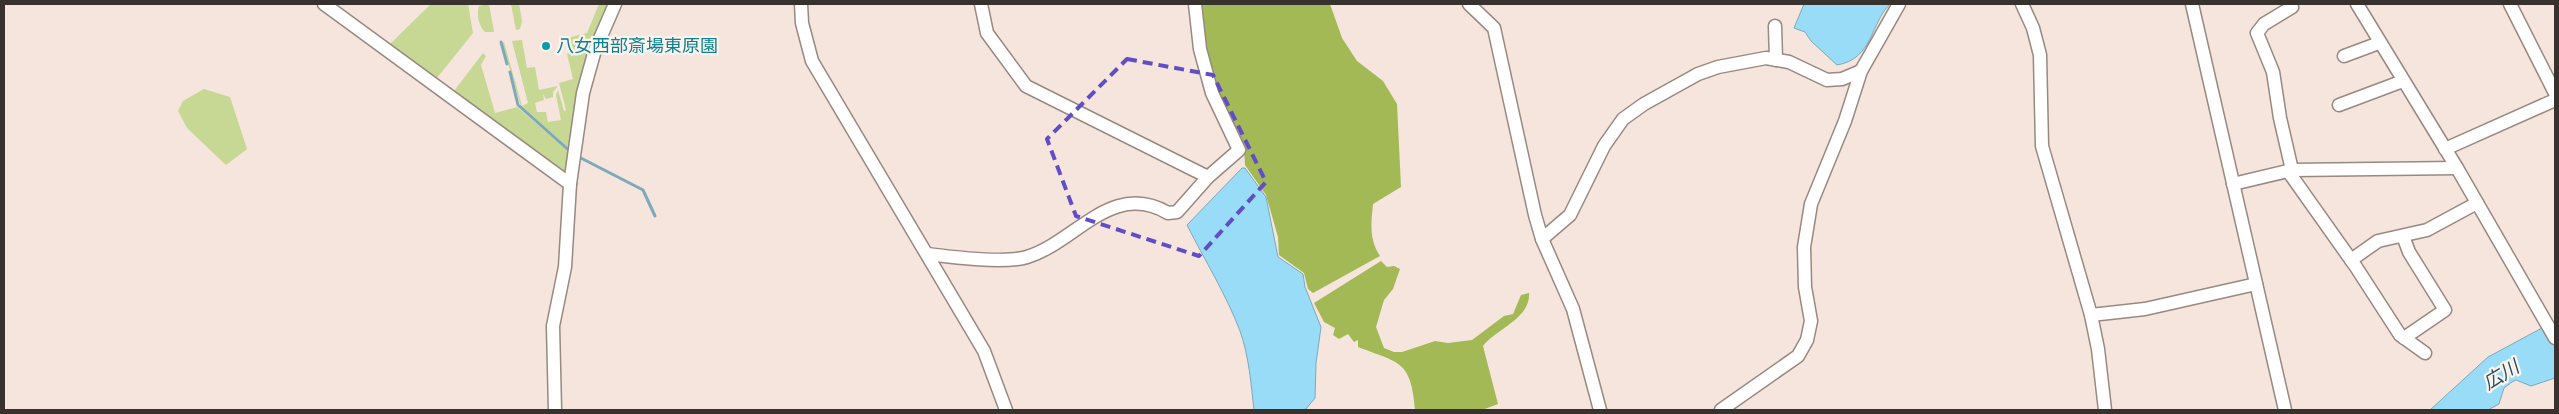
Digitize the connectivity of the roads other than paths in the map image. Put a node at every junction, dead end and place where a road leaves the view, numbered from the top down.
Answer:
1 (324, 4) edge
2 (615, 4) edge
3 (802, 4) edge
4 (982, 4) edge
5 (1195, 4) edge
6 (1469, 4) edge
7 (1899, 4) edge
8 (2022, 4) edge
9 (2192, 4) edge
10 (2291, 4) edge
11 (2357, 4) edge
12 (2510, 4) edge
13 (1775, 26) dead end
14 (2379, 43) junction
15 (2344, 56) dead end
16 (1776, 60) junction
17 (1861, 71) junction
18 (2403, 81) junction
19 (2555, 94) edge
20 (2555, 100) edge
21 (2339, 105) dead end
22 (2445, 149) junction
23 (2457, 168) junction
24 (2290, 171) junction
25 (1208, 177) junction
26 (570, 184) junction
27 (2233, 184) junction
28 (2477, 203) junction
29 (2403, 236) junction
30 (1542, 239) junction
31 (927, 254) junction
32 (2351, 260) junction
33 (2256, 284) junction
34 (2091, 315) junction
35 (2404, 338) junction
36 (2555, 338) edge
37 (2426, 353) dead end
38 (555, 410) edge
39 (1006, 410) edge
40 (1600, 410) edge
41 (1721, 410) edge
42 (2105, 410) edge
43 (2285, 410) edge

1 - 26 street
2 - 26 street
3 - 31 street
4 - 25 street
5 - 25 street
6 - 30 street
7 - 17 street
8 - 34 street
9 - 27 street
10 - 24 street
11 - 14 street
12 - 19 street
13 - 16 street
14 - 15 street
14 - 18 street
16 - 17 street
16 - 30 street
17 - 41 street
18 - 21 street
18 - 22 street
20 - 22 street
22 - 23 street
23 - 24 street
23 - 28 street
24 - 27 street
24 - 32 street
25 - 31 street
26 - 38 street
27 - 33 street
28 - 29 street
28 - 36 street
29 - 32 street
29 - 35 street
30 - 40 street
31 - 39 street
32 - 35 street
33 - 34 street
33 - 43 street
34 - 42 street
35 - 37 street

